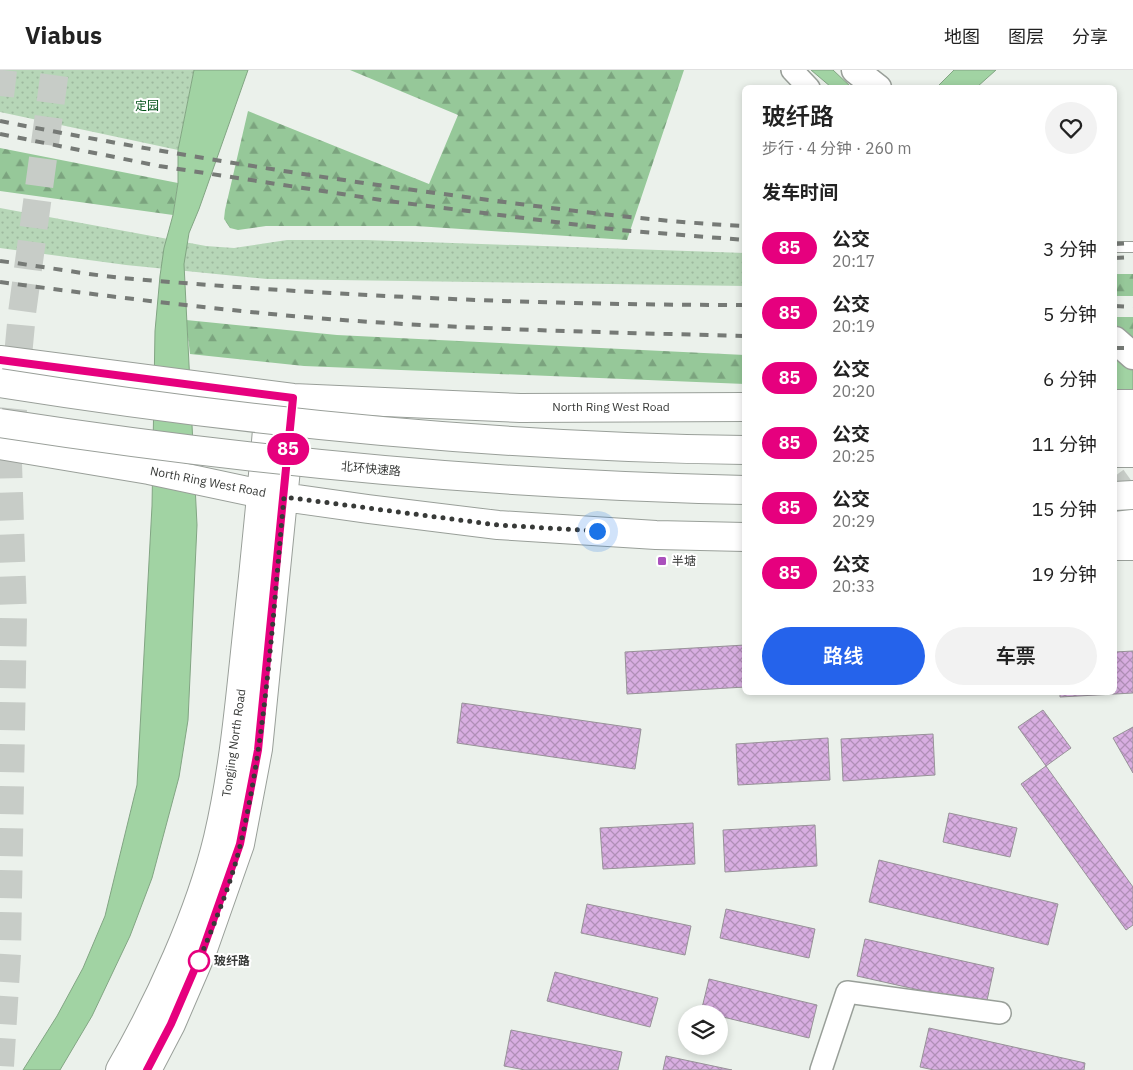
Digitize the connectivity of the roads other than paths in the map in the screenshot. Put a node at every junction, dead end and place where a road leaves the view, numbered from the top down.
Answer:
1 (792, 70) edge
2 (856, 70) edge
3 (806, 85) edge
4 (874, 85) edge
5 (1117, 247) edge
6 (1133, 247) edge
7 (1117, 342) edge
8 (1133, 356) edge
9 (0, 360) edge
10 (0, 383) edge
11 (281, 397) junction
12 (1117, 404) edge
13 (1133, 404) edge
14 (742, 407) edge
15 (0, 423) edge
16 (1117, 426) edge
17 (1133, 426) edge
18 (0, 445) edge
19 (742, 450) edge
20 (742, 490) edge
21 (273, 495) junction
22 (1117, 496) edge
23 (1133, 496) edge
24 (1133, 524) edge
25 (1117, 526) edge
26 (742, 537) edge
27 (1117, 546) edge
28 (1133, 546) edge
29 (1000, 1013) dead end
30 (120, 1070) edge
31 (147, 1070) edge
32 (821, 1070) edge

1 - 3 street
2 - 4 street
5 - 6 lane
7 - 8 street
9 - 11 main road, North Ring West Road
10 - 19 main road, bridge
11 - 14 main road, North Ring West Road
11 - 21 main road, Tongjing North Road
12 - 13 main road
15 - 20 main road, 北环快速路, bridge
16 - 17 main road
18 - 21 main road, North Ring West Road
21 - 26 main road, North Ring West Road
21 - 30 main road, Tongjing North Road
21 - 31 main road, Tongjing North Road
22 - 23 main road
24 - 25 main road
27 - 28 main road
29 - 32 street

